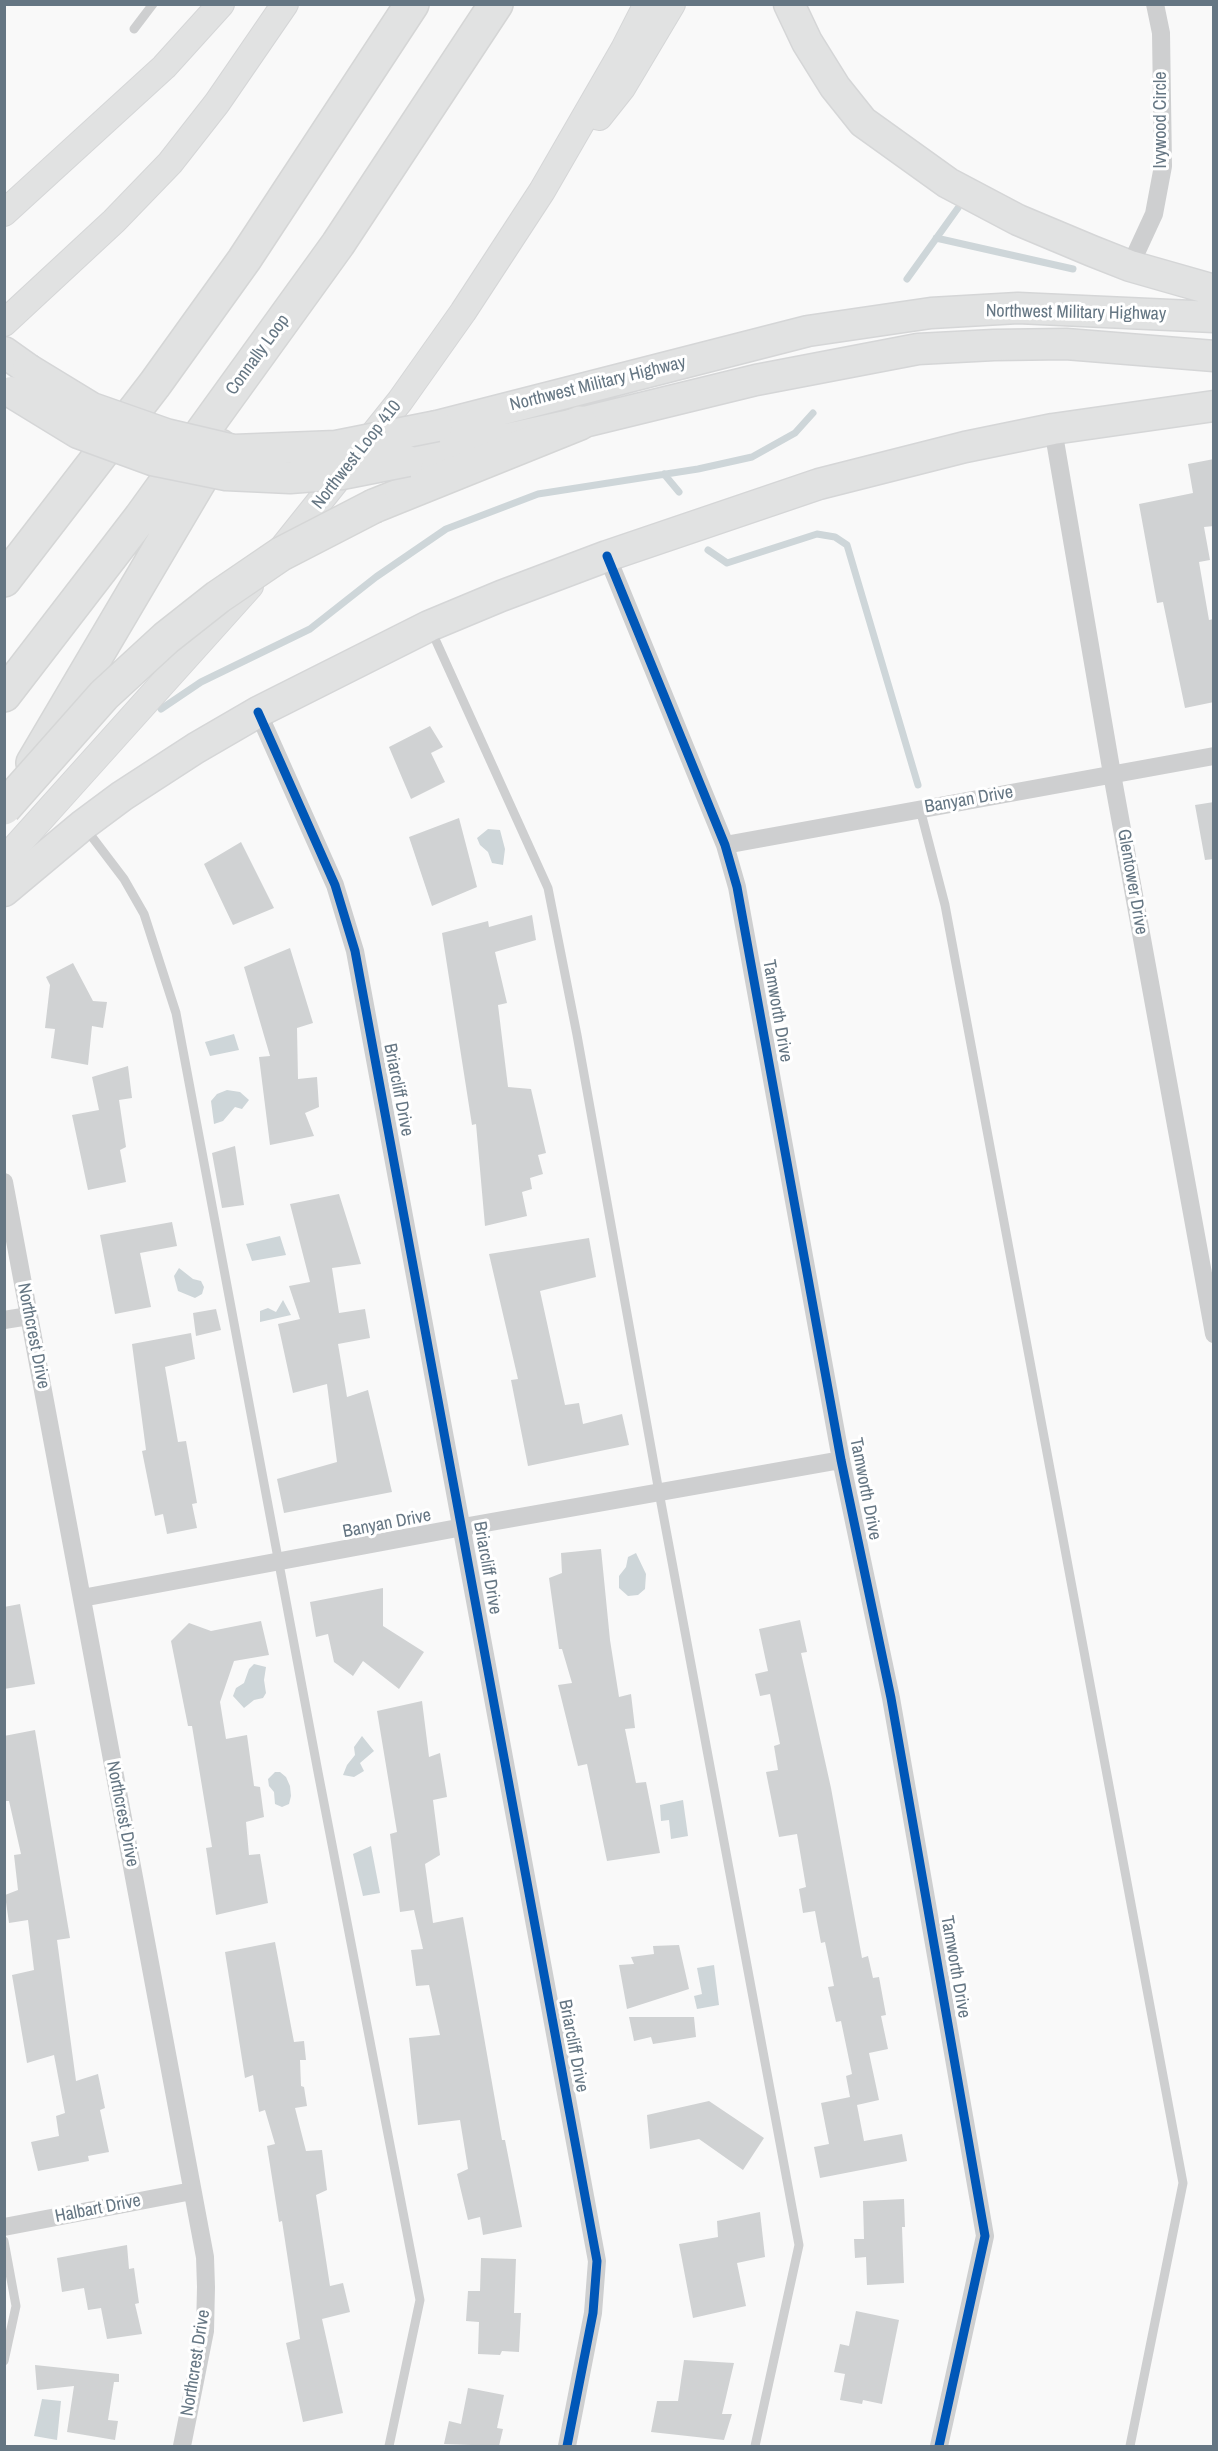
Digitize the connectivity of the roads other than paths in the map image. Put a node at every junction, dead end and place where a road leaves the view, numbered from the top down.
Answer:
1 (153, 4) edge
2 (221, 4) edge
3 (285, 4) edge
4 (412, 4) edge
5 (647, 4) edge
6 (672, 4) edge
7 (789, 4) edge
8 (1155, 4) edge
9 (493, 11) edge
10 (134, 29) dead end
11 (542, 191) junction
12 (7, 206) edge
13 (338, 244) junction
14 (1130, 266) junction
15 (1214, 290) edge
16 (1214, 318) edge
17 (4, 322) edge
18 (1214, 356) edge
19 (12, 375) edge
20 (1214, 406) edge
21 (580, 423) junction
22 (1053, 429) junction
23 (607, 556) junction
24 (4, 580) edge
25 (429, 626) junction
26 (4, 695) edge
27 (258, 712) junction
28 (1214, 756) edge
29 (1112, 774) junction
30 (920, 809) junction
31 (4, 810) edge
32 (83, 825) junction
33 (725, 844) junction
34 (4, 860) edge
35 (4, 891) edge
36 (4, 1182) edge
37 (29, 1316) junction
38 (4, 1320) edge
39 (1214, 1334) edge
40 (842, 1460) junction
41 (659, 1492) junction
42 (463, 1527) junction
43 (278, 1561) junction
44 (82, 1598) junction
45 (192, 2191) junction
46 (4, 2227) edge
47 (4, 2241) edge
48 (4, 2361) edge
49 (182, 2446) edge
50 (389, 2446) edge
51 (567, 2446) edge
52 (755, 2446) edge
53 (939, 2446) edge
54 (1130, 2446) edge

1 - 10 lane
2 - 12 main road
3 - 17 main road
4 - 24 highway
5 - 11 main road, Northwest Loop 410
6 - 11 main road
7 - 14 main road
8 - 14 street, Ivywood Circle
9 - 13 highway, Connally Loop
11 - 34 main road, Northwest Loop 410
13 - 26 highway, Connally Loop
13 - 31 highway
14 - 15 main road
16 - 19 main road, Northwest Military Highway, bridge
18 - 21 main road, Northwest Military Highway
19 - 21 main road, Northwest Military Highway, bridge
20 - 22 main road
21 - 31 highway, bridge
22 - 23 main road
22 - 29 street, Glentower Drive
23 - 25 main road
23 - 33 street, Tamworth Drive
25 - 27 main road
25 - 41 lane
27 - 32 main road
27 - 42 street, Briarcliff Drive
28 - 29 street, Banyan Drive
29 - 30 street, Banyan Drive
29 - 39 street, Glentower Drive
30 - 33 street, Banyan Drive
30 - 54 lane
32 - 35 main road
32 - 43 lane
33 - 40 street, Tamworth Drive
36 - 37 street, Northcrest Drive
37 - 38 street
37 - 44 street, Northcrest Drive
40 - 41 street, Banyan Drive
40 - 53 street, Tamworth Drive
41 - 42 street, Banyan Drive
41 - 52 lane
42 - 43 street, Banyan Drive
42 - 51 street, Briarcliff Drive
43 - 44 street, Banyan Drive
43 - 50 lane
44 - 45 street, Northcrest Drive
45 - 46 street, Halbart Drive
45 - 49 street, Northcrest Drive
47 - 48 lane

